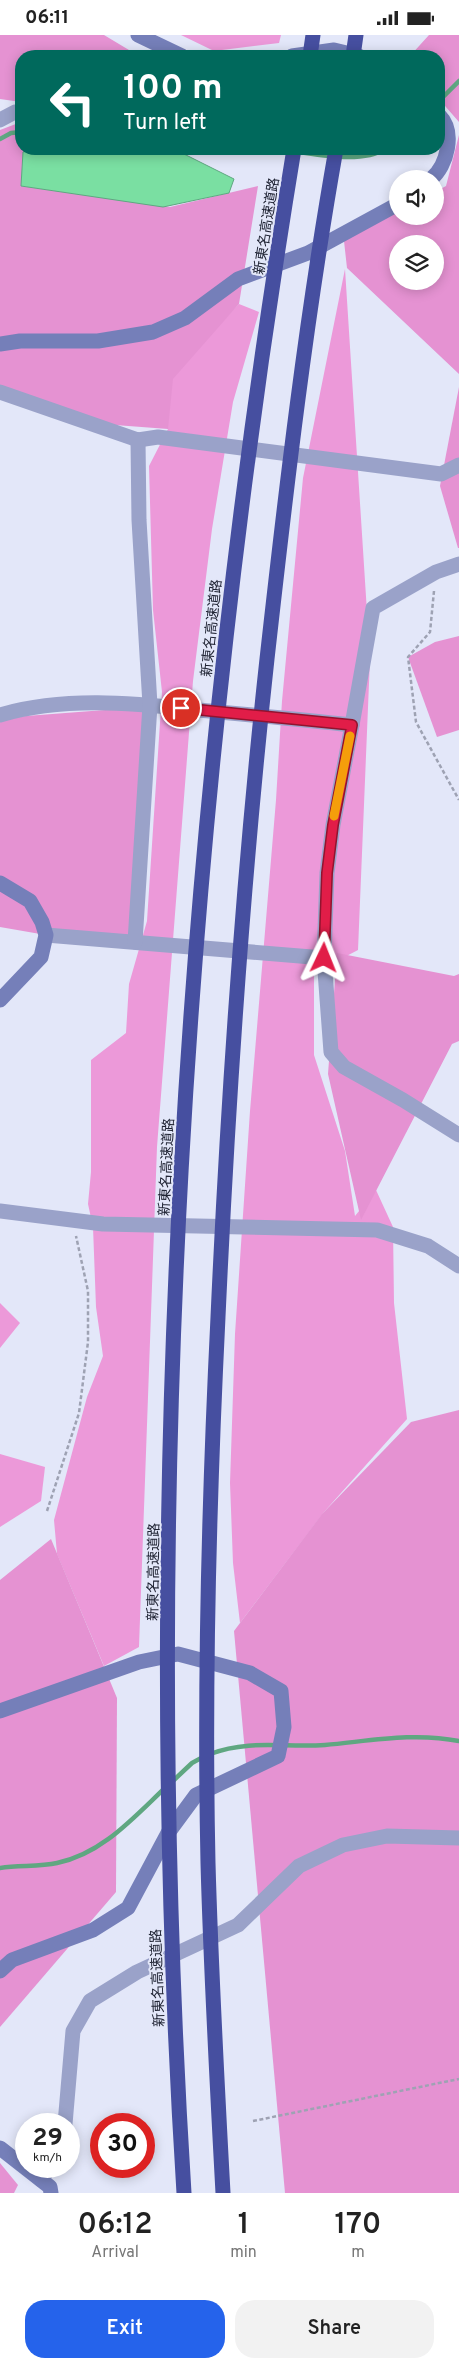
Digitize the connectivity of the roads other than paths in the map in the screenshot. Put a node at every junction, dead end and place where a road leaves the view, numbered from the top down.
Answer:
1 (138, 35) edge
2 (313, 35) edge
3 (356, 35) edge
4 (169, 50) edge
5 (311, 50) edge
6 (354, 50) edge
7 (15, 112) edge
8 (0, 120) edge
9 (445, 128) edge
10 (445, 154) edge
11 (293, 155) edge
12 (335, 155) edge
13 (445, 155) edge
14 (440, 170) edge
15 (389, 209) edge
16 (0, 344) edge
17 (0, 392) edge
18 (138, 440) junction
19 (459, 465) edge
20 (459, 563) edge
21 (156, 705) junction
22 (0, 715) edge
23 (352, 725) junction
24 (0, 883) edge
25 (46, 935) junction
26 (142, 942) junction
27 (324, 958) junction
28 (0, 1000) edge
29 (459, 1135) edge
30 (0, 1211) edge
31 (459, 1266) edge
32 (0, 1711) edge
33 (459, 1838) edge
34 (0, 1971) edge
35 (66, 2113) edge
36 (0, 2149) edge
37 (41, 2180) joint
38 (51, 2193) edge
39 (184, 2193) edge
40 (222, 2193) edge

1 - 4 street
2 - 5 highway
3 - 6 highway
7 - 8 street
9 - 10 street
11 - 39 highway, 新東名高速道路
12 - 40 highway
13 - 14 street
15 - 16 street
17 - 18 street
18 - 19 street
18 - 21 street
20 - 23 street
21 - 22 street
21 - 23 street
21 - 26 street
23 - 27 street
24 - 25 street
25 - 26 street
25 - 28 street
26 - 27 street
27 - 29 street
30 - 31 street
32 - 34 street
33 - 35 street
36 - 37 street
37 - 38 street

